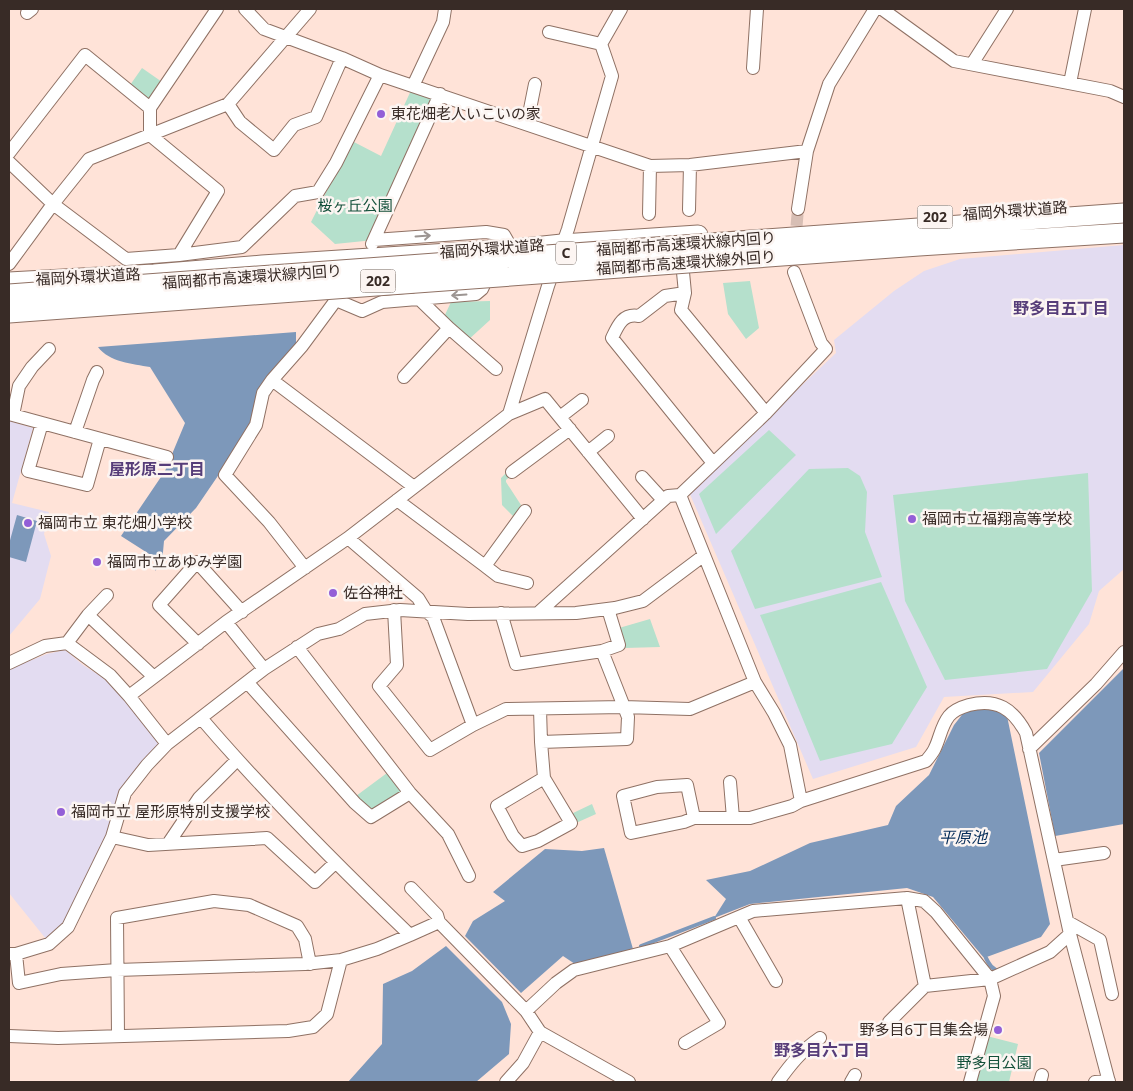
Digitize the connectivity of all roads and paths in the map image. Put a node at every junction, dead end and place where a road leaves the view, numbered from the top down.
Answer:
1 (217, 9) edge
2 (246, 9) edge
3 (310, 9) edge
4 (445, 9) edge
5 (621, 9) edge
6 (757, 9) edge
7 (875, 9) edge
8 (882, 9) edge
9 (1007, 9) edge
10 (1085, 9) edge
11 (549, 32) dead end
12 (285, 37) junction
13 (601, 44) junction
14 (342, 58) junction
15 (972, 64) junction
16 (753, 68) dead end
17 (380, 75) junction
18 (1070, 83) junction
19 (535, 84) dead end
20 (413, 86) junction
21 (440, 94) junction
22 (1124, 96) edge
23 (228, 104) junction
24 (150, 108) junction
25 (527, 124) junction
26 (150, 135) junction
27 (592, 146) junction
28 (807, 151) junction
29 (9, 153) edge
30 (9, 162) edge
31 (690, 165) junction
32 (650, 166) junction
33 (53, 204) junction
34 (1124, 204) edge
35 (798, 208) tunnel mouth
36 (689, 210) dead end
37 (1124, 211) edge
38 (649, 214) dead end
39 (1124, 232) edge
40 (1016, 240) junction
41 (1124, 241) edge
42 (562, 244) junction
43 (919, 246) junction
44 (512, 249) junction
45 (178, 255) junction
46 (682, 262) junction
47 (9, 264) edge
48 (554, 271) junction
49 (794, 272) dead end
50 (489, 274) junction
51 (9, 282) edge
52 (684, 293) junction
53 (9, 294) edge
54 (418, 298) junction
55 (9, 308) edge
56 (9, 313) edge
57 (449, 328) junction
58 (49, 349) dead end
59 (496, 369) dead end
60 (97, 372) dead end
61 (404, 377) dead end
62 (272, 380) junction
63 (582, 400) dead end
64 (766, 413) junction
65 (509, 414) junction
66 (11, 415) edge
67 (560, 417) junction
68 (42, 423) junction
69 (570, 429) junction
70 (74, 432) junction
71 (608, 436) dead end
72 (100, 439) junction
73 (588, 452) junction
74 (167, 457) dead end
75 (713, 463) junction
76 (512, 472) dead end
77 (642, 477) dead end
78 (414, 487) junction
79 (680, 495) junction
80 (397, 500) junction
81 (664, 500) junction
82 (525, 510) dead end
83 (643, 519) junction
84 (348, 538) junction
85 (703, 556) junction
86 (485, 566) junction
87 (305, 568) junction
88 (527, 583) dead end
89 (107, 595) dead end
90 (608, 609) junction
91 (394, 610) junction
92 (426, 611) junction
93 (242, 612) junction
94 (501, 613) junction
95 (538, 613) junction
96 (88, 615) junction
97 (226, 622) junction
98 (67, 643) junction
99 (198, 644) junction
100 (297, 647) junction
101 (602, 651) junction
102 (1124, 652) edge
103 (9, 663) edge
104 (264, 669) junction
105 (154, 677) junction
106 (247, 682) junction
107 (755, 682) junction
108 (129, 696) junction
109 (623, 707) junction
110 (540, 709) junction
111 (201, 718) junction
112 (473, 725) junction
113 (541, 742) junction
114 (167, 744) junction
115 (1029, 749) junction
116 (238, 760) junction
117 (544, 778) junction
118 (730, 782) dead end
119 (410, 793) junction
120 (801, 801) junction
121 (694, 818) junction
122 (733, 818) junction
123 (112, 837) junction
124 (168, 844) junction
125 (1104, 854) dead end
126 (1054, 860) junction
127 (335, 863) junction
128 (469, 876) dead end
129 (411, 888) dead end
130 (907, 898) junction
131 (739, 916) junction
132 (439, 922) junction
133 (1069, 928) junction
134 (410, 935) junction
135 (670, 946) junction
136 (12, 954) edge
137 (341, 960) junction
138 (310, 964) junction
139 (117, 970) junction
140 (990, 979) junction
141 (776, 981) dead end
142 (925, 986) junction
143 (1112, 994) dead end
144 (526, 1011) junction
145 (889, 1022) dead end
146 (540, 1032) junction
147 (9, 1036) edge
148 (118, 1036) junction
149 (820, 1038) dead end
150 (685, 1043) dead end
151 (506, 1082) edge
152 (628, 1082) edge
153 (778, 1082) edge
154 (970, 1082) edge
155 (1095, 1082) edge
156 (1109, 1082) edge

1 - 24 street
2 - 12 street
3 - 12 street
4 - 20 street
5 - 13 street
6 - 16 street
7 - 28 street
8 - 15 street
9 - 15 street
10 - 18 street
11 - 13 street
12 - 14 street
12 - 23 street
13 - 27 street
14 - 17 street
14 - 23 street
15 - 18 street
17 - 20 street
17 - 45 street
18 - 22 street
19 - 25 street
20 - 21 street
21 - 25 street
21 -> 44 street
23 - 26 street
24 - 26 street
24 - 29 street
25 - 27 street
26 - 33 street
26 - 45 street
27 - 32 street
27 - 42 street
28 - 31 street
28 - 35 street
30 - 33 street
31 - 32 street
31 - 36 street
32 - 38 street
33 - 45 street
33 - 47 street
34 - 42 highway, 福岡外環状道路 / 202
37 - 53 highway, 福岡都市高速環状線内回り / C, bridge
39 - 40 highway, 福岡都市高速環状線外回り / C, bridge
40 - 43 highway, 福岡都市高速環状線外回り / C, bridge
40 - 46 highway, 福岡外環状道路 / 202, bridge
41 - 43 highway, bridge
42 - 44 highway, 福岡外環状道路 / 202
42 - 48 street
43 - 56 highway, 福岡都市高速環状線外回り / C, bridge
44 - 51 highway, 福岡外環状道路 / 202
46 - 48 highway, 福岡外環状道路 / 202
46 - 52 street
48 - 50 highway, 福岡外環状道路 / 202
48 - 65 street
49 - 64 street
50 -> 54 street
50 - 55 highway, 福岡外環状道路 / 202
52 - 64 street
52 - 75 street
54 - 57 street
54 - 62 street
57 - 59 street
57 - 61 street
58 - 66 street
60 - 70 street
62 - 78 street
62 - 87 street
63 - 67 street
64 - 75 street
65 - 67 street
65 - 78 street
66 - 68 street
67 - 69 street
68 - 70 street
68 - 72 street
69 - 73 street
69 - 76 street
70 - 72 street
71 - 73 street
72 - 74 street
73 - 83 street
75 - 79 street
77 - 81 street
78 - 80 street
79 - 81 street
79 - 85 street
80 - 84 street
80 - 86 street
81 - 83 street
82 - 86 street
83 - 95 street
84 - 87 street
84 - 92 street
85 - 90 street
85 - 107 street
86 - 88 street
87 - 93 street
89 - 96 street
90 - 95 street
90 - 101 street
91 - 92 street
91 - 100 street
91 - 112 street
92 - 94 street
92 - 112 street
93 - 97 street
93 - 99 street
94 - 95 street
94 - 101 street
96 - 98 street
96 - 105 street
97 - 99 street
97 - 104 street
98 - 103 street
98 - 108 street
99 - 105 street
100 - 104 street
100 - 119 street
101 - 109 street
102 - 115 street
104 - 106 street
105 - 108 street
106 - 111 street
106 - 119 street
107 - 109 street
107 - 120 street
108 - 114 street
109 - 110 street
109 - 113 street
110 - 112 street
110 - 113 street
111 - 114 street
111 - 116 street
113 - 117 street
114 - 123 street
115 - 120 street
115 - 126 street
116 - 124 street
116 - 127 street
117 - 117 street
118 - 122 street
119 - 128 street
120 - 122 street
121 - 121 street
121 - 122 street
123 - 124 street
123 - 136 street
124 - 127 street
125 - 126 street
126 - 133 street
127 - 134 street
129 - 132 street
130 - 131 street
130 - 140 street
130 - 142 street
131 - 135 street
131 - 141 street
132 - 134 street
132 - 144 street
133 - 140 street
133 - 143 street
133 - 156 street
134 - 137 street
135 - 144 street
135 - 150 street
136 - 139 street
137 - 138 street
137 - 148 street
138 - 139 street
138 - 139 street
139 - 148 street
140 - 142 street
140 - 154 street
142 - 145 street
144 - 146 street
146 - 151 street
146 - 152 street
147 - 148 street
149 - 153 street
155 - 156 street

